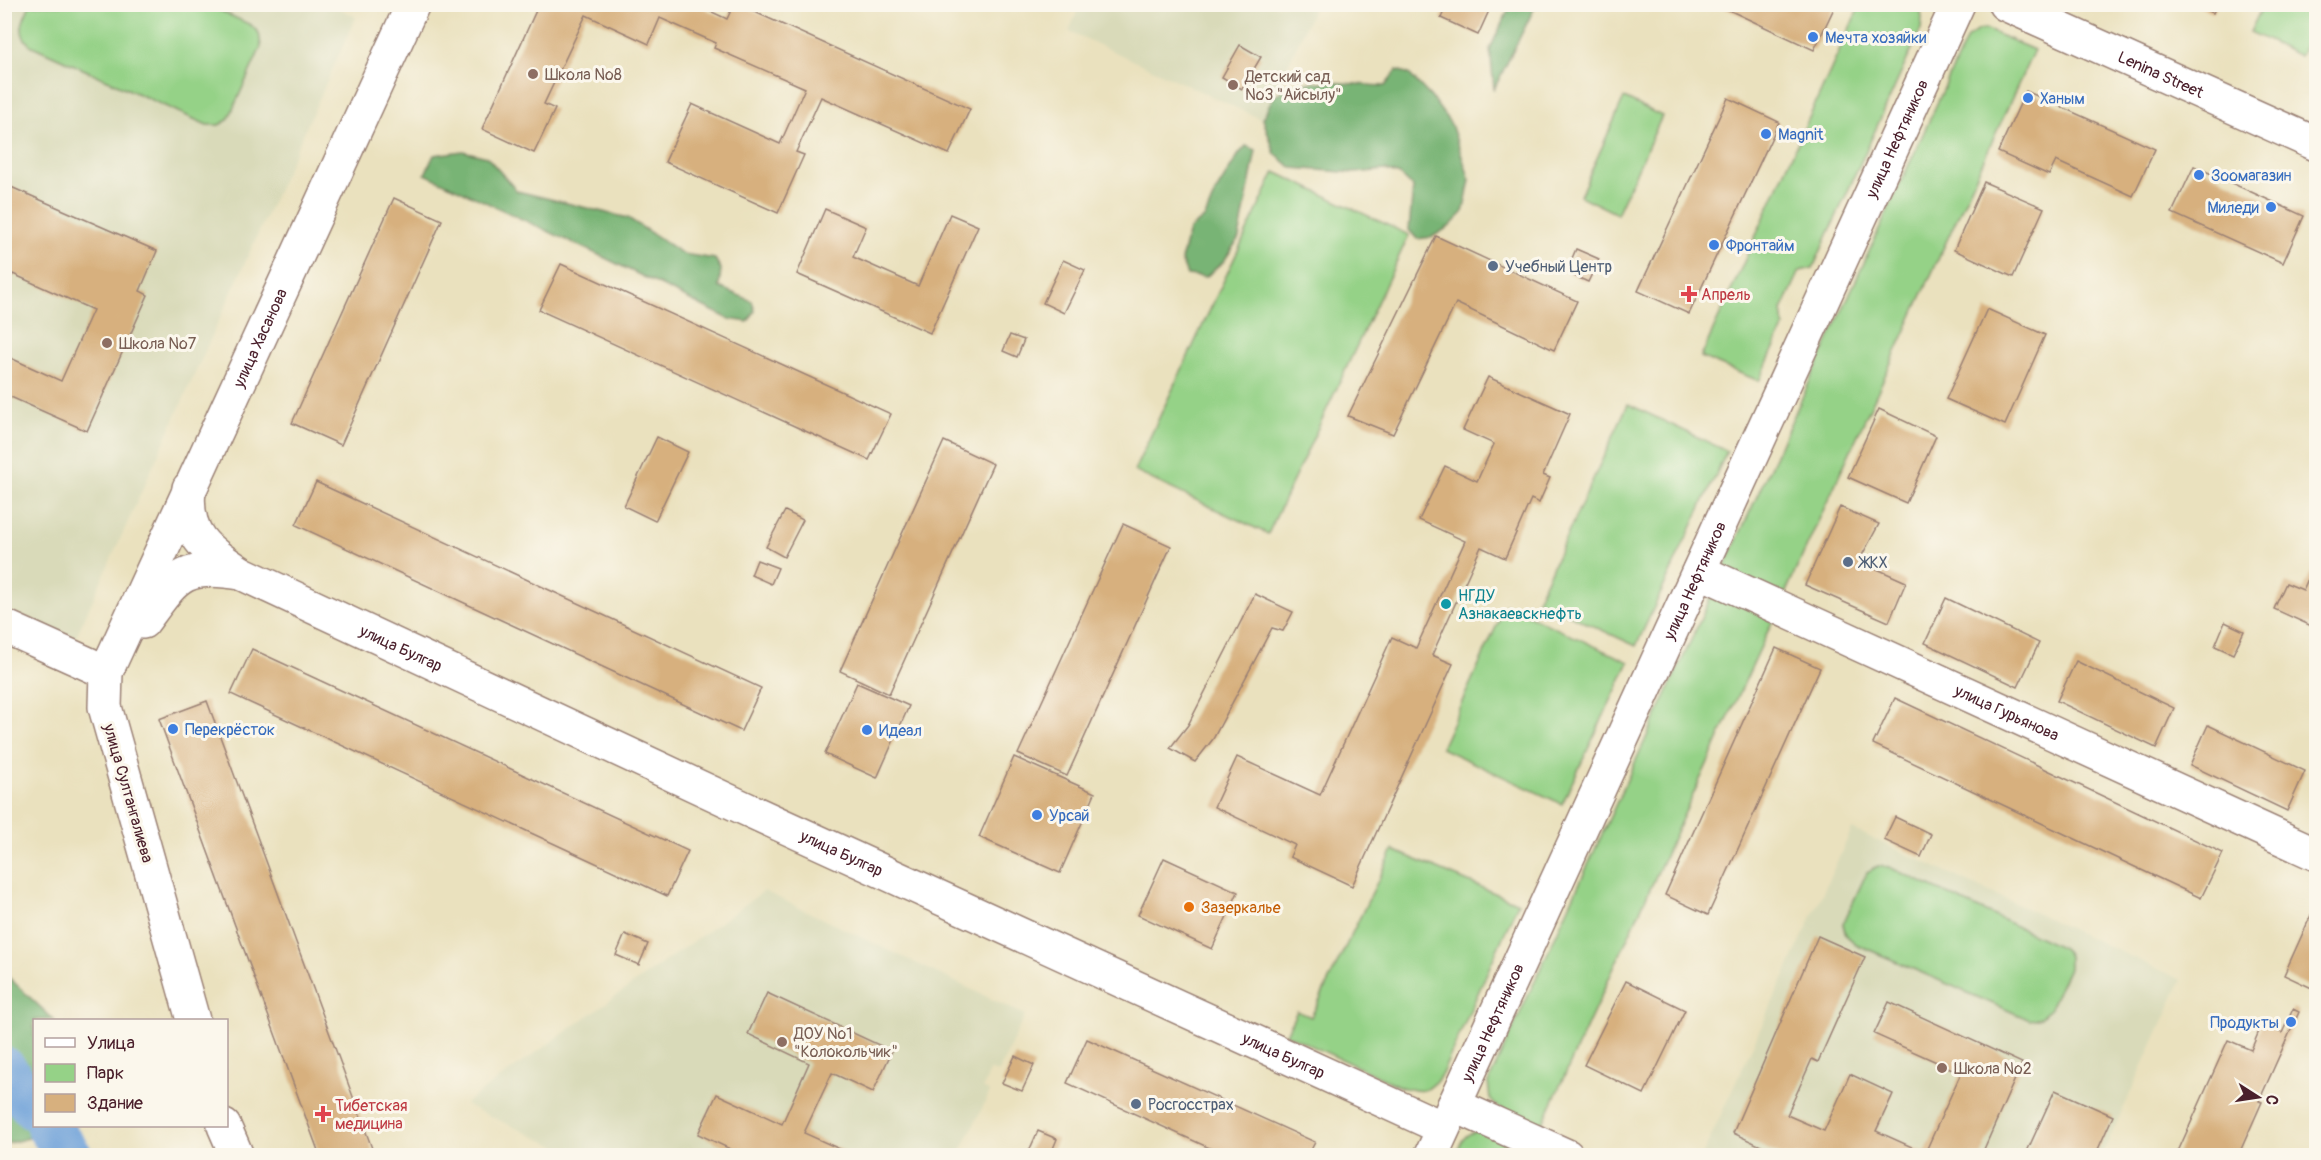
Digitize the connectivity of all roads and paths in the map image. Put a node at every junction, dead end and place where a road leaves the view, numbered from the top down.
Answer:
1 (412, 4) edge
2 (1958, 4) edge
3 (2005, 4) edge
4 (2316, 144) edge
5 (189, 488) junction
6 (1699, 571) junction
7 (241, 573) junction
8 (4, 626) edge
9 (106, 672) junction
10 (2316, 854) edge
11 (193, 1019) edge
12 (225, 1127) edge
13 (1443, 1129) edge
14 (237, 1155) edge
15 (1567, 1155) edge

1 - 5 street, улица Хасанова
2 - 6 street, улица Нефтяников
3 - 4 street, Lenina Street
5 - 7 street, улица Булгар
5 - 9 street, улица Хасанова
6 - 10 street, улица Гурьянова
6 - 13 street, улица Нефтяников
7 - 9 street, улица Булгар
7 - 13 street, улица Булгар
8 - 9 street
9 - 11 street, улица Султангалиева
12 - 14 street
13 - 15 street, улица Булгар

